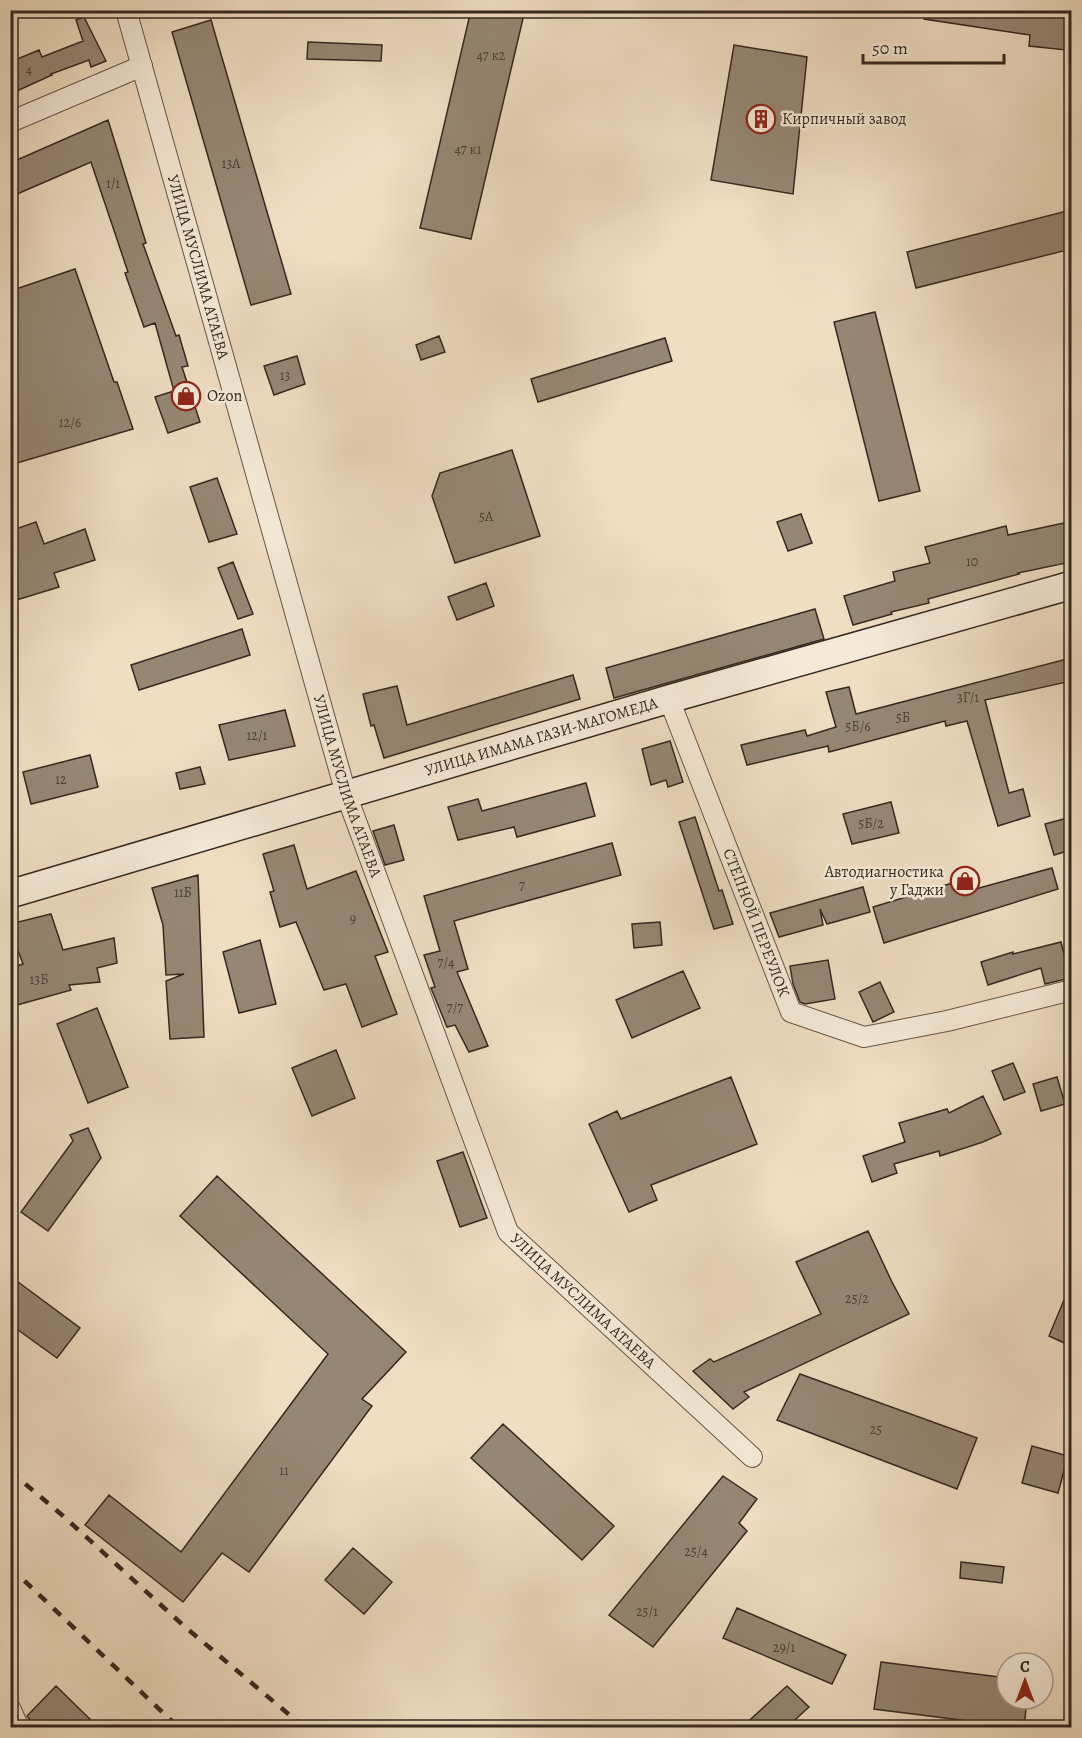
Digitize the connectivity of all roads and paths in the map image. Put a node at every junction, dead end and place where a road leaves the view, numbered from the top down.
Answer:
1 (126, 10) edge
2 (142, 66) junction
3 (10, 122) edge
4 (1071, 572) edge
5 (1071, 585) edge
6 (669, 699) junction
7 (344, 786) junction
8 (10, 877) edge
9 (10, 894) edge
10 (1071, 990) edge
11 (752, 1457) dead end
12 (10, 1708) edge
13 (19, 1728) edge

1 - 2 street, УЛИЦА МУСЛИМА АТАЕВА
2 - 3 street
2 - 7 street, УЛИЦА МУСЛИМА АТАЕВА
4 - 7 main road
5 - 6 main road, УЛИЦА ИМАМА ГАЗИ-МАГОМЕДА
6 - 7 main road, УЛИЦА ИМАМА ГАЗИ-МАГОМЕДА
6 - 10 street, СТЕПНОЙ ПЕРЕУЛОК
7 - 8 main road
7 - 9 main road, УЛИЦА ИМАМА ГАЗИ-МАГОМЕДА
7 - 11 street, УЛИЦА МУСЛИМА АТАЕВА
12 - 13 street

